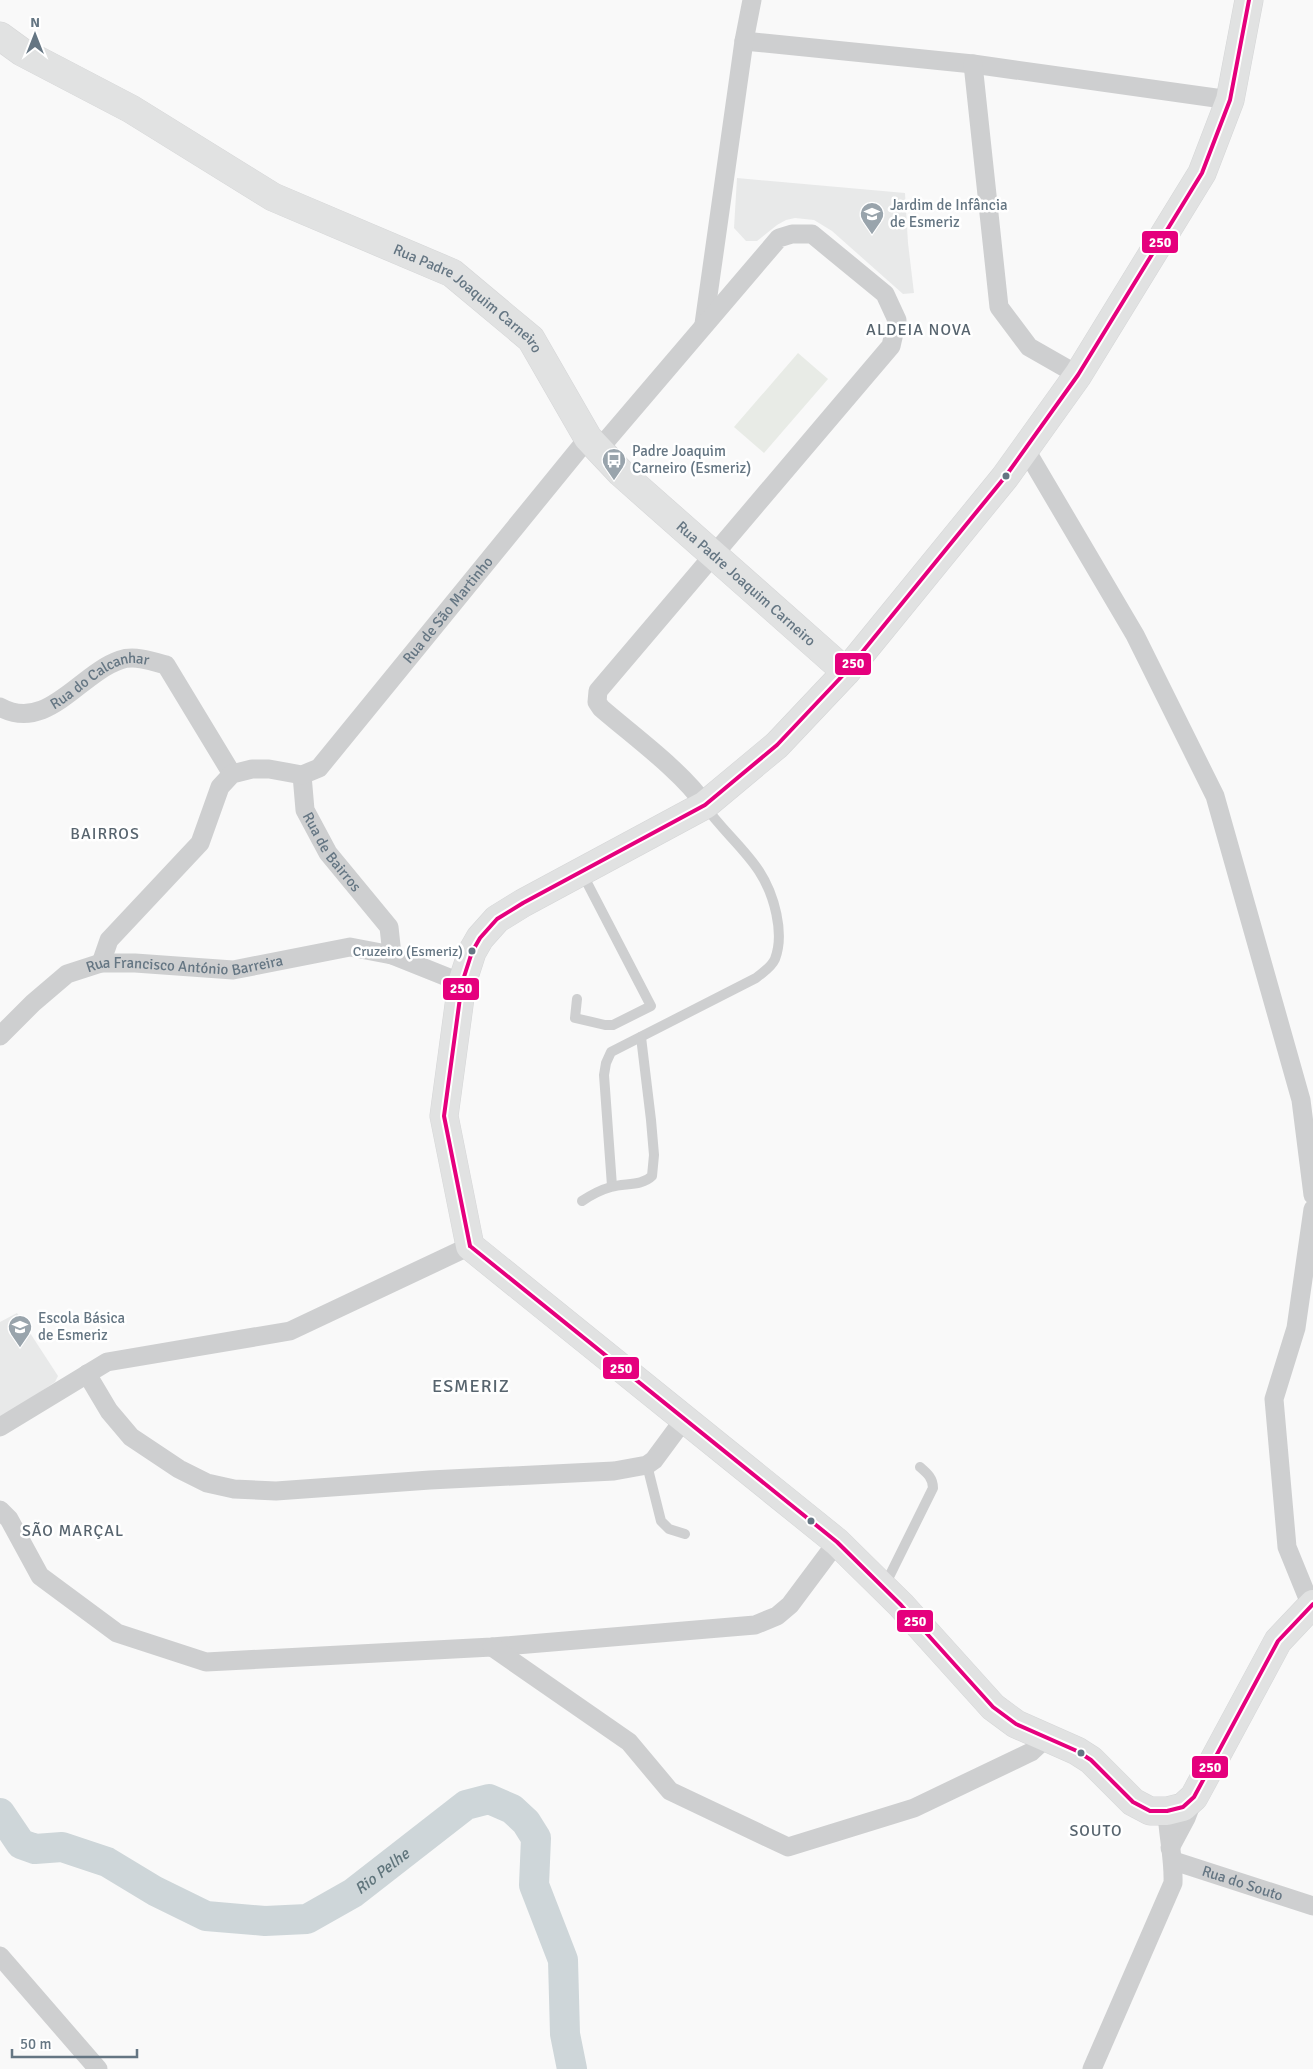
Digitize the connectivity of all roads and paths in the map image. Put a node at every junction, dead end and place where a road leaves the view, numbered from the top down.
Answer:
1 (752, 0) edge
2 (1249, 0) edge
3 (0, 36) edge
4 (744, 41) junction
5 (974, 64) junction
6 (1230, 100) junction
7 (704, 324) junction
8 (1078, 375) junction
9 (593, 444) junction
10 (1026, 450) junction
11 (714, 555) junction
12 (846, 672) junction
13 (0, 707) edge
14 (232, 774) junction
15 (302, 775) junction
16 (705, 805) junction
17 (581, 872) junction
18 (392, 955) junction
19 (102, 963) junction
20 (462, 983) junction
21 (577, 999) dead end
22 (0, 1036) edge
23 (641, 1037) junction
24 (612, 1186) junction
25 (1313, 1195) edge
26 (582, 1201) dead end
27 (1313, 1209) edge
28 (470, 1246) junction
29 (87, 1374) junction
30 (685, 1418) junction
31 (0, 1427) edge
32 (647, 1465) junction
33 (920, 1467) dead end
34 (0, 1510) edge
35 (685, 1534) dead end
36 (838, 1542) junction
37 (883, 1588) junction
38 (1312, 1605) edge
39 (492, 1647) junction
40 (1046, 1738) junction
41 (1194, 1797) junction
42 (1167, 1811) junction
43 (1172, 1854) junction
44 (1313, 1906) edge
45 (0, 1956) edge
46 (98, 2069) edge
47 (1092, 2069) edge

1 - 4 street
2 - 6 street
3 - 9 street, Rua Padre Joaquim Carneiro
4 - 5 street
4 - 7 street
5 - 6 street
5 - 8 street
6 - 8 street
7 - 9 street, Rua de São Martinho
7 - 11 street, Rua de São Martinho
8 - 10 street
9 - 11 street, Rua Padre Joaquim Carneiro
9 - 15 street, Rua de São Martinho
10 - 12 street
10 - 25 street
11 - 12 street, Rua Padre Joaquim Carneiro
11 - 16 street, Rua de São Martinho
12 - 16 street
13 - 14 street, Rua do Calcanhar
14 - 15 street
14 - 19 street
15 - 18 street, Rua de Bairros
16 - 17 street
16 - 23 lane
17 - 20 street
17 - 21 lane
18 - 19 street, Rua Francisco António Barreira
18 - 20 street, Rua Francisco António Barreira
19 - 22 street, Rua Francisco António Barreira
20 - 28 street
23 - 24 lane
23 - 24 lane
24 - 26 lane
27 - 38 street
28 - 29 street
28 - 30 street
29 - 31 street
29 - 32 street
30 - 32 street
30 - 36 street
32 - 35 lane
33 - 37 lane
34 - 39 street
36 - 37 street
36 - 39 street
37 - 40 street
38 - 41 street
39 - 40 street
40 - 42 street
41 - 42 street
41 - 43 street
42 - 43 street
43 - 44 street, Rua do Souto
43 - 47 street
45 - 46 street

